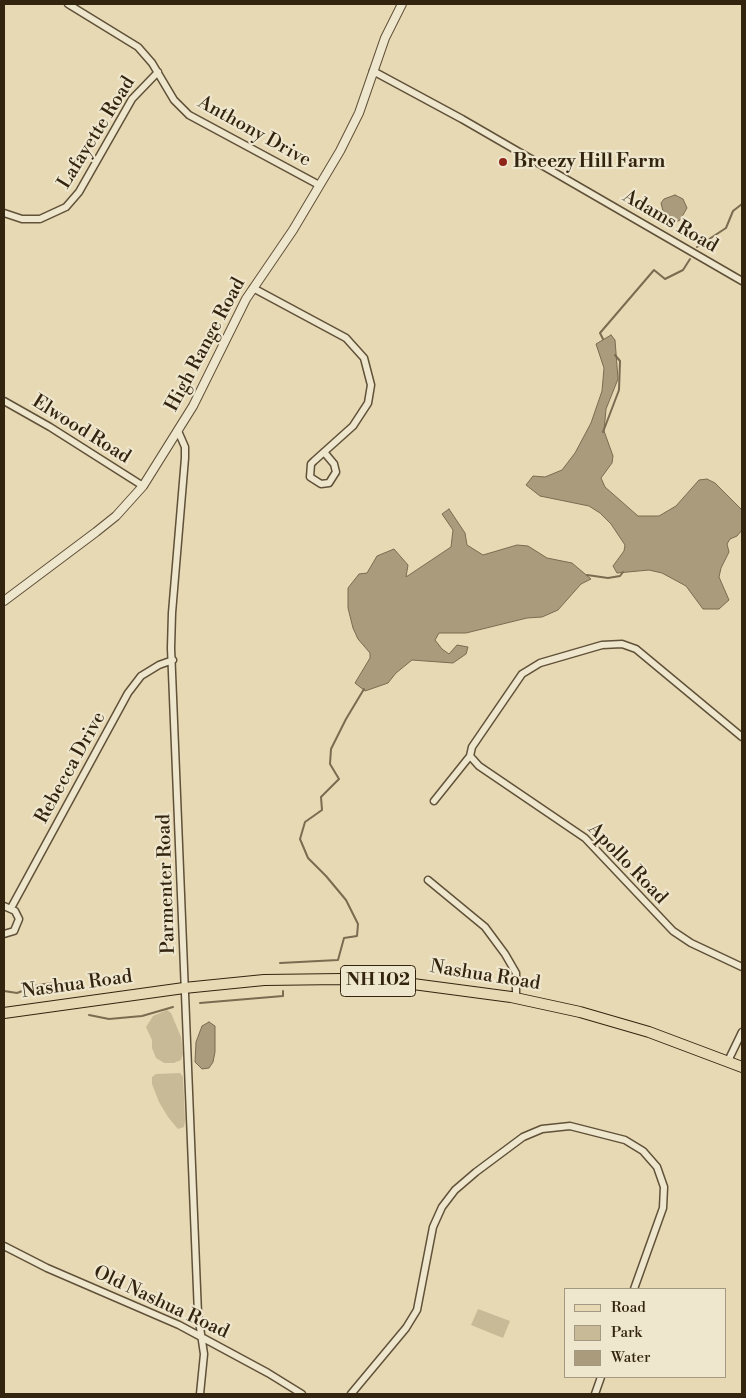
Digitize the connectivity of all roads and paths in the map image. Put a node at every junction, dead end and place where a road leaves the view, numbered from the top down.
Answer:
1 (68, 4) edge
2 (402, 4) edge
3 (374, 71) junction
4 (158, 72) junction
5 (320, 185) junction
6 (4, 213) edge
7 (742, 281) edge
8 (253, 288) junction
9 (4, 401) edge
10 (178, 431) junction
11 (324, 452) junction
12 (143, 486) junction
13 (4, 600) edge
14 (173, 660) junction
15 (742, 737) edge
16 (470, 756) junction
17 (434, 802) dead end
18 (428, 880) dead end
19 (4, 906) edge
20 (11, 908) junction
21 (4, 934) edge
22 (742, 967) edge
23 (184, 988) junction
24 (516, 998) junction
25 (4, 1013) edge
26 (742, 1032) edge
27 (728, 1061) junction
28 (742, 1067) edge
29 (4, 1246) edge
30 (634, 1288) edge
31 (202, 1337) junction
32 (601, 1378) edge
33 (200, 1394) edge
34 (302, 1394) edge
35 (351, 1394) edge
36 (595, 1394) edge

1 - 4 street, Anthony Drive
2 - 3 street, High Range Road
3 - 5 street, High Range Road
3 - 7 street, Adams Road
4 - 5 street, Anthony Drive
4 - 6 street, Lafayette Road
5 - 8 street, High Range Road
8 - 10 street, High Range Road
8 - 11 street
9 - 12 street, Elwood Road
10 - 12 street, High Range Road
10 - 14 street, Parmenter Road
11 - 11 street
12 - 13 street, High Range Road
14 - 20 street, Rebecca Drive
14 - 23 street, Parmenter Road
15 - 16 street
16 - 17 street
16 - 22 street, Apollo Road
18 - 24 street
19 - 20 street
20 - 21 street
23 - 24 main road, Nashua Road / NH 102
23 - 25 main road, Nashua Road / NH 102
23 - 31 street, Parmenter Road
24 - 27 main road, Nashua Road / NH 102
26 - 27 street
27 - 28 main road, Nashua Road / NH 102
29 - 31 street, Old Nashua Road
30 - 35 street
31 - 33 street, Parmenter Road
31 - 34 street, Old Nashua Road
32 - 36 street

